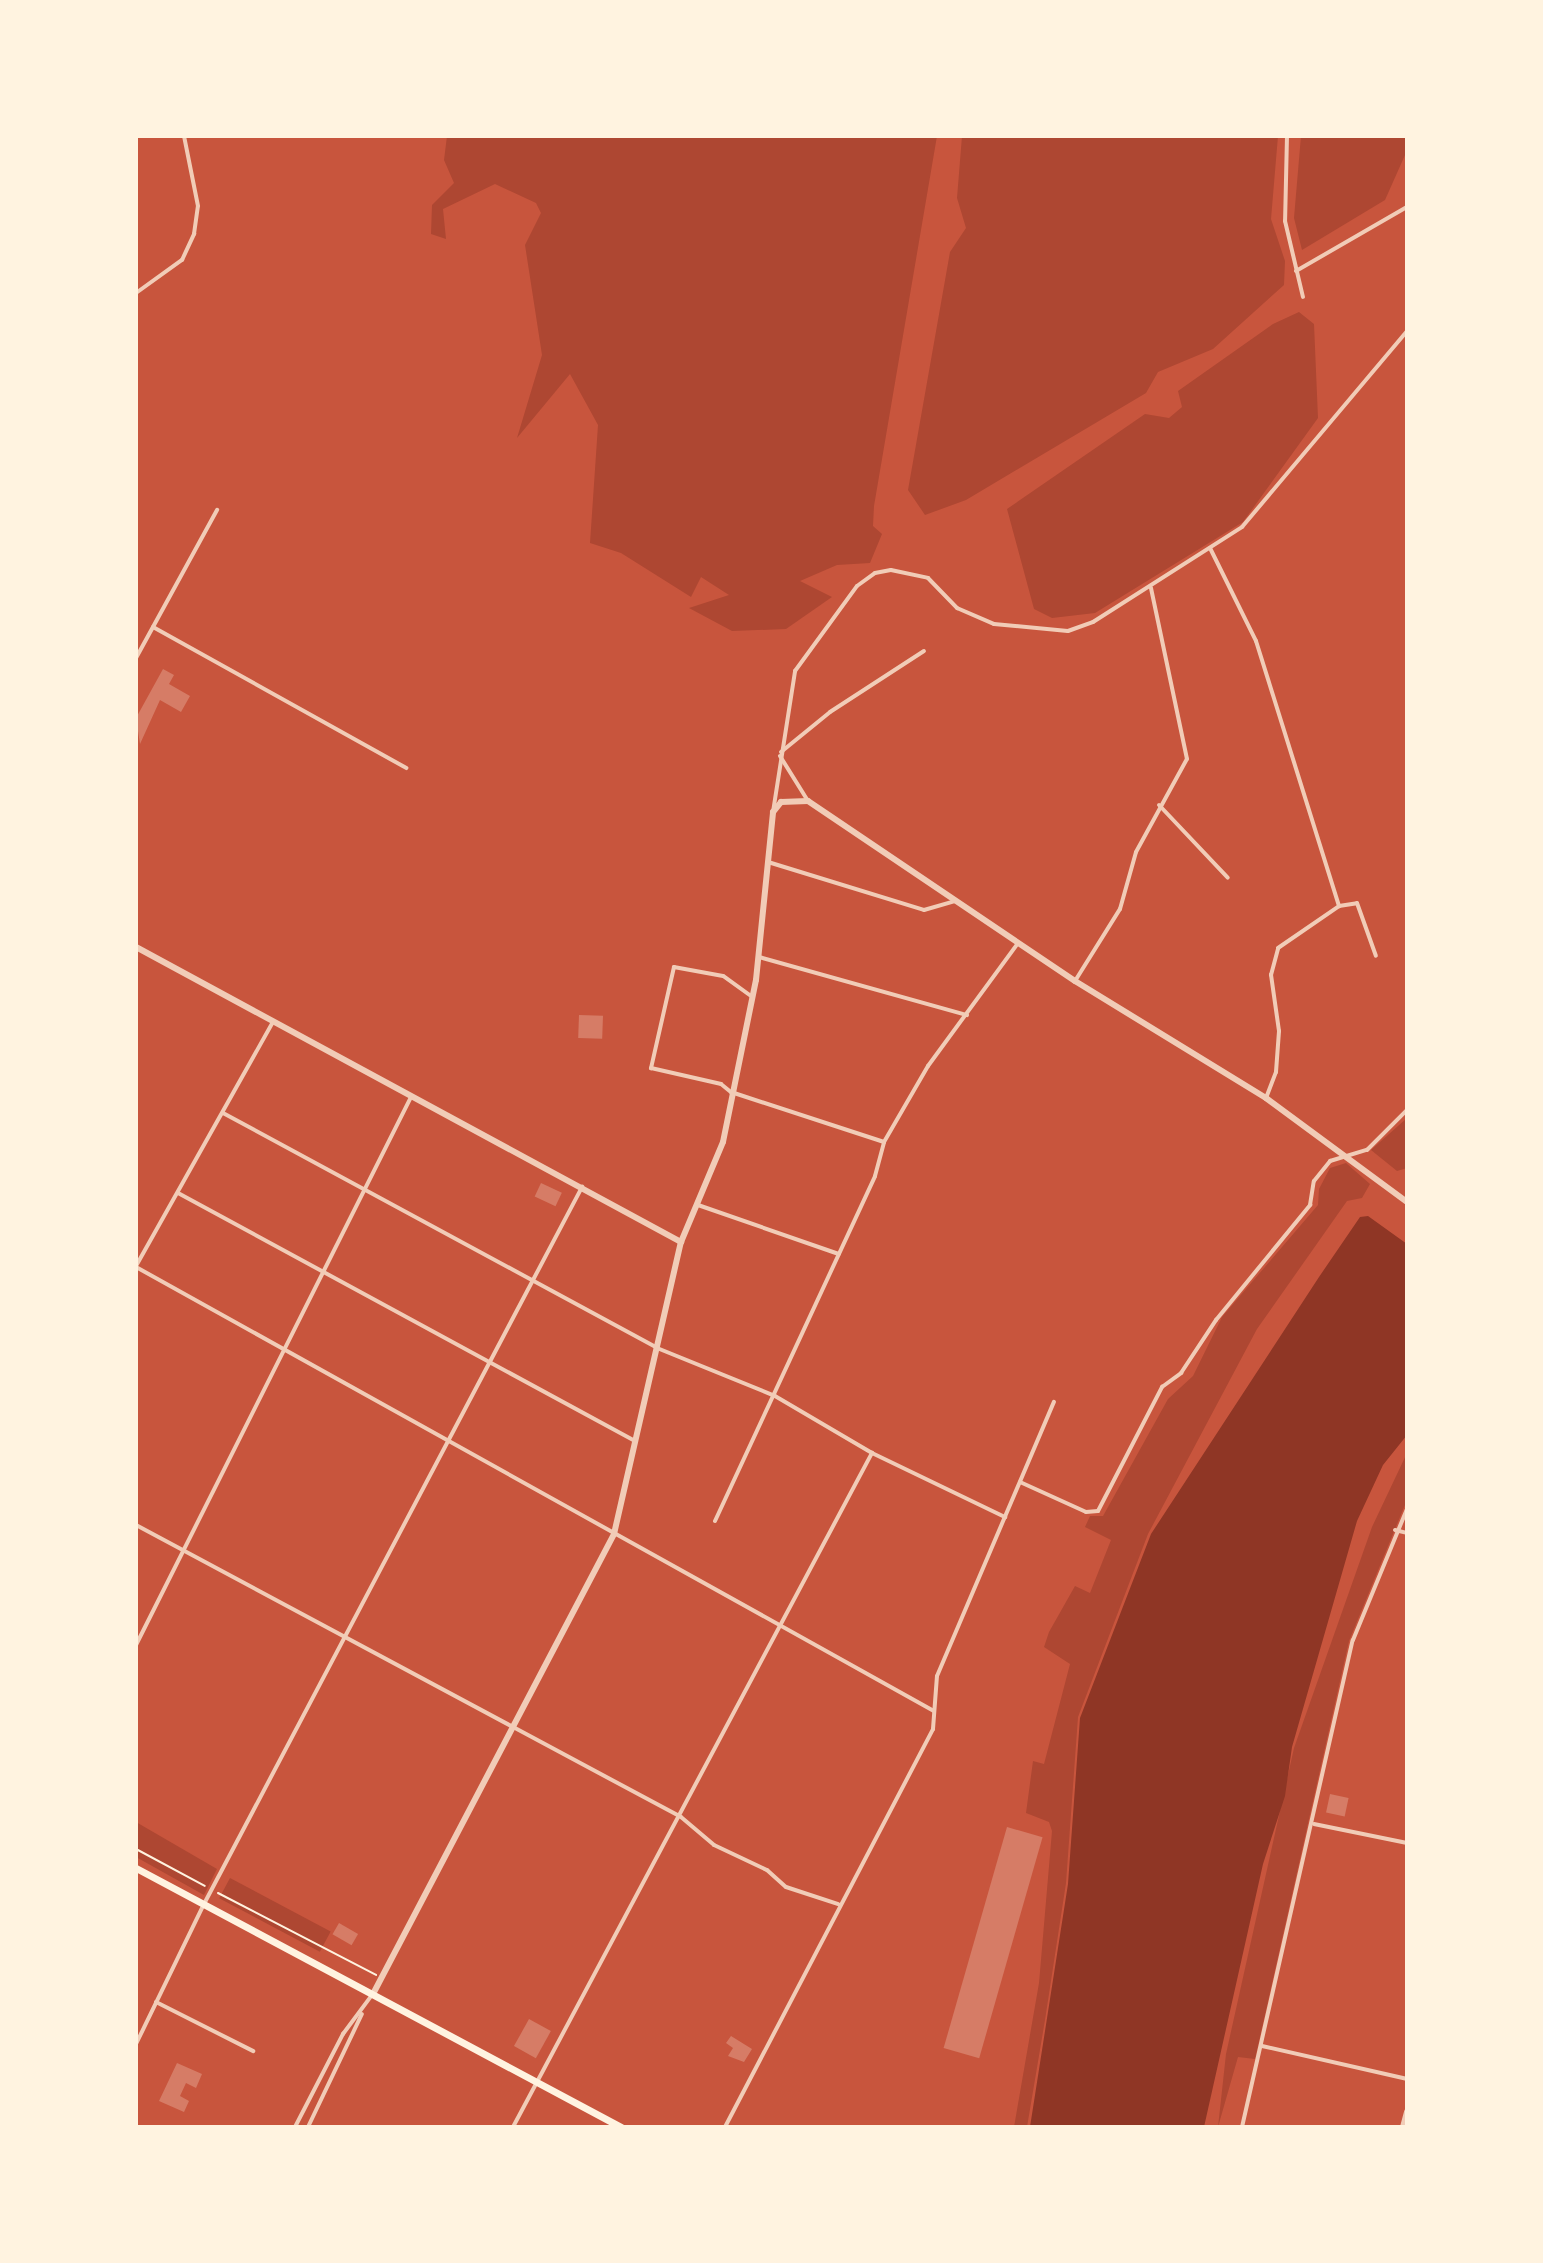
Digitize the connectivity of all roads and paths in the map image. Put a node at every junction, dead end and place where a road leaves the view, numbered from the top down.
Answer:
1 (184, 136) edge
2 (1287, 136) edge
3 (1407, 207) edge
4 (1296, 271) junction
5 (136, 293) edge
6 (1303, 297) dead end
7 (1407, 331) edge
8 (217, 510) dead end
9 (1210, 548) junction
10 (1151, 588) junction
11 (153, 627) junction
12 (924, 651) dead end
13 (136, 658) edge
14 (779, 754) junction
15 (406, 768) dead end
16 (808, 801) junction
17 (1159, 805) junction
18 (773, 812) junction
19 (768, 862) junction
20 (1228, 878) dead end
21 (955, 901) junction
22 (1339, 906) junction
23 (1018, 943) junction
24 (136, 947) edge
25 (1376, 956) dead end
26 (759, 957) junction
27 (1075, 981) junction
28 (751, 996) junction
29 (967, 1015) junction
30 (273, 1022) junction
31 (731, 1092) junction
32 (411, 1097) junction
33 (1266, 1098) junction
34 (1407, 1110) edge
35 (223, 1113) junction
36 (884, 1142) junction
37 (1349, 1155) junction
38 (582, 1187) junction
39 (365, 1191) junction
40 (178, 1193) junction
41 (1407, 1202) edge
42 (696, 1205) junction
43 (681, 1242) junction
44 (839, 1254) junction
45 (136, 1266) edge
46 (323, 1273) junction
47 (533, 1283) junction
48 (657, 1348) junction
49 (284, 1350) junction
50 (489, 1366) junction
51 (775, 1396) junction
52 (1054, 1402) dead end
53 (635, 1441) junction
54 (447, 1444) junction
55 (872, 1453) junction
56 (1020, 1482) junction
57 (1407, 1509) edge
58 (1005, 1517) junction
59 (715, 1521) dead end
60 (136, 1525) edge
61 (1395, 1530) junction
62 (1407, 1533) edge
63 (614, 1534) junction
64 (185, 1551) junction
65 (782, 1629) junction
66 (348, 1637) junction
67 (136, 1645) edge
68 (934, 1711) junction
69 (515, 1725) junction
70 (681, 1817) junction
71 (1314, 1824) junction
72 (1407, 1843) edge
73 (136, 1849) edge
74 (136, 1868) edge
75 (212, 1890) junction
76 (204, 1904) junction
77 (838, 1904) junction
78 (381, 1977) junction
79 (373, 1994) junction
80 (156, 2002) junction
81 (363, 2013) junction
82 (136, 2044) edge
83 (1262, 2046) junction
84 (253, 2051) dead end
85 (1407, 2079) edge
86 (537, 2082) junction
87 (1407, 2112) edge
88 (295, 2127) edge
89 (308, 2127) edge
90 (513, 2127) edge
91 (621, 2127) edge
92 (725, 2127) edge
93 (1242, 2127) edge
94 (1403, 2127) edge

1 - 5 street
2 - 4 street
3 - 4 street
4 - 6 street
7 - 9 street
8 - 11 street
9 - 10 street
9 - 22 street
10 - 14 street
10 - 17 street
11 - 13 street
11 - 15 street
12 - 14 street
14 - 16 street
14 - 18 street
16 - 18 street
16 - 21 street
17 - 20 street
17 - 27 street
18 - 19 street
19 - 21 street
19 - 26 street
21 - 23 street
22 - 25 street
22 - 33 street
23 - 27 street
23 - 29 street
24 - 30 street
26 - 28 street
26 - 29 street
27 - 33 street
28 - 31 street
28 - 31 street
29 - 36 street
30 - 32 street
30 - 35 street
31 - 36 street
31 - 42 street
32 - 38 street
32 - 39 street
33 - 37 street
34 - 37 street
35 - 39 street
35 - 40 street
36 - 44 street
37 - 41 street
37 - 56 street
38 - 43 street
38 - 47 street
39 - 46 street
39 - 47 street
40 - 45 street
40 - 46 street
42 - 43 street
42 - 44 street
43 - 48 street
44 - 51 street
45 - 49 street
46 - 49 street
46 - 50 street
47 - 48 street
47 - 50 street
48 - 51 street
48 - 53 street
49 - 54 street
49 - 64 street
50 - 53 street
50 - 54 street
51 - 55 street
51 - 59 street
52 - 56 street
53 - 63 street
54 - 63 street
54 - 66 street
55 - 58 street
55 - 65 street
56 - 58 street
57 - 61 street
58 - 68 street
60 - 64 street
61 - 62 street
61 - 71 street
63 - 65 street
63 - 69 street
64 - 66 street
64 - 67 street
65 - 68 street
65 - 70 street
66 - 69 street
66 - 75 street
68 - 77 street
69 - 70 street
69 - 78 street
70 - 77 street
70 - 86 street
71 - 72 street
71 - 83 street
73 - 75 path
74 - 76 main road
75 - 76 street
75 - 78 path
76 - 79 main road
76 - 80 street
77 - 92 street
78 - 79 street
79 - 81 street
79 - 86 main road
80 - 82 street
80 - 84 street
81 - 88 street
81 - 89 street
83 - 85 street
83 - 93 street
86 - 90 street
86 - 91 main road
87 - 94 street

